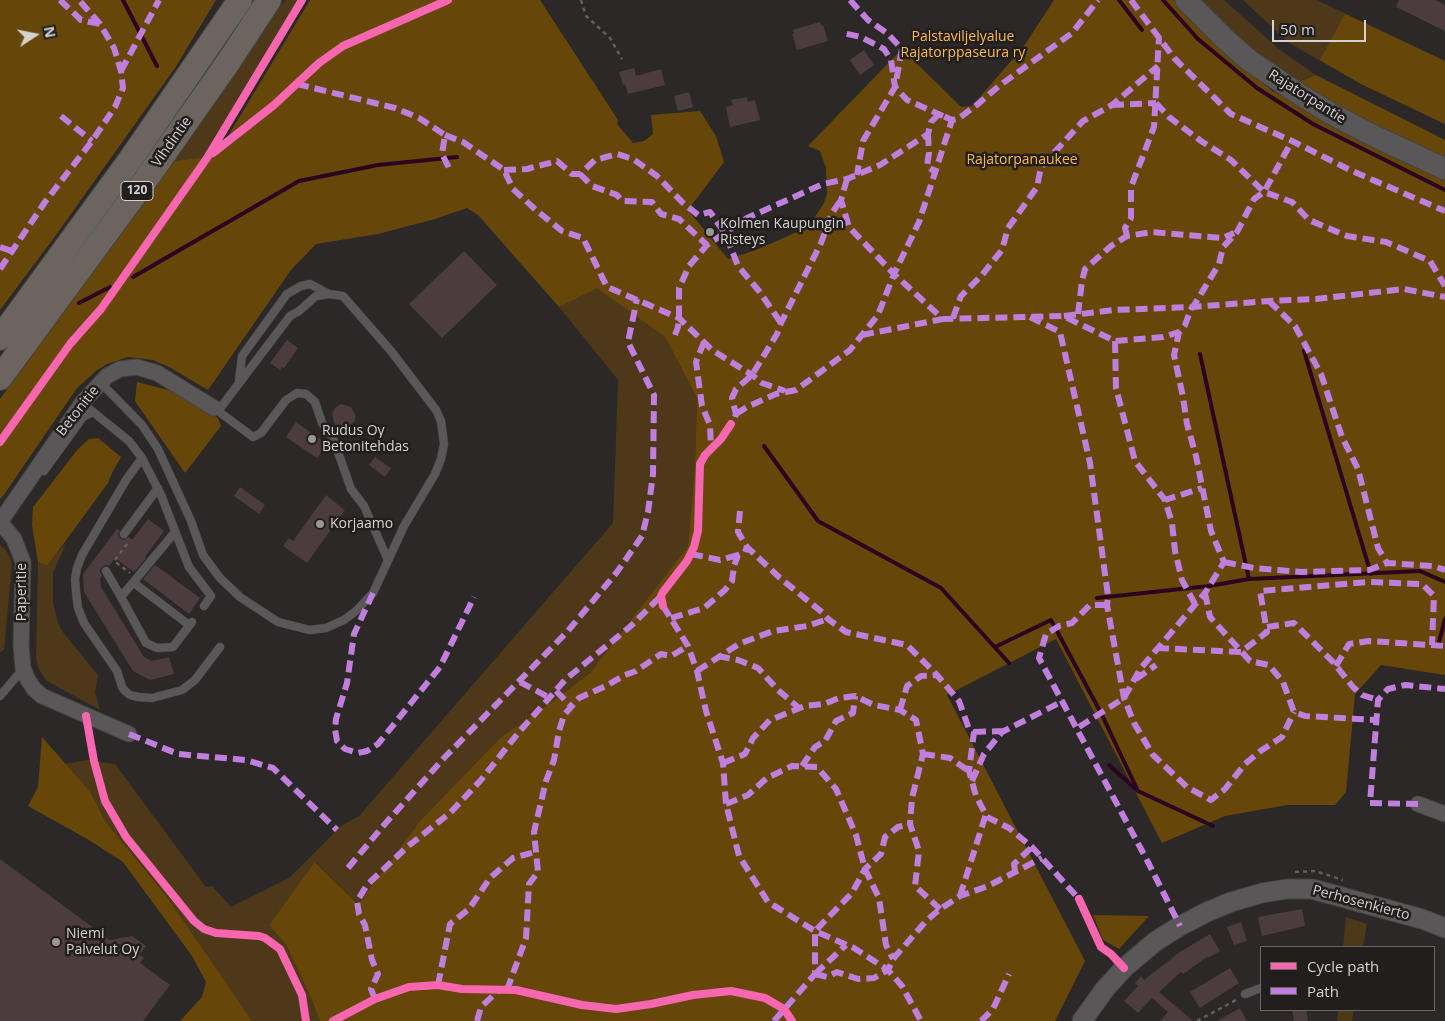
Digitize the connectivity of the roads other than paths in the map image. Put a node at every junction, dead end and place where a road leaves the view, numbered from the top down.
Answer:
1 (240, 0) edge
2 (269, 0) edge
3 (1186, 0) edge
4 (1445, 170) edge
5 (329, 294) junction
6 (0, 338) edge
7 (0, 378) edge
8 (100, 382) junction
9 (239, 383) junction
10 (87, 407) junction
11 (216, 409) junction
12 (142, 458) junction
13 (158, 488) junction
14 (0, 522) edge
15 (175, 532) junction
16 (127, 537) road end
17 (388, 560) junction
18 (106, 571) dead end
19 (137, 580) junction
20 (121, 597) junction
21 (204, 606) dead end
22 (220, 648) dead end
23 (23, 668) junction
24 (0, 696) edge
25 (129, 734) dead end
26 (1418, 804) dead end
27 (1445, 814) edge
28 (1445, 928) edge
29 (1260, 988) edge
30 (1245, 994) road end
31 (1082, 1021) edge

1 - 6 main road, Vihdintie / 120
2 - 7 main road, Vihdintie / 120
3 - 4 main road, Rajatorpantie
5 - 9 lane
5 - 9 lane
5 - 17 lane
8 - 10 street, Betonitie
8 - 11 street, Betonitie
8 - 17 lane
9 - 11 lane
10 - 12 lane
10 - 14 street, Betonitie
11 - 17 lane
12 - 13 lane
12 - 22 lane
13 - 15 lane
13 - 16 lane
14 - 23 street, Paperitie
15 - 19 lane
15 - 21 lane
18 - 20 lane
19 - 20 lane
19 - 20 lane
23 - 24 lane
23 - 25 street, Paperitie
26 - 27 street
28 - 31 street, Perhosenkierto
29 - 30 lane

